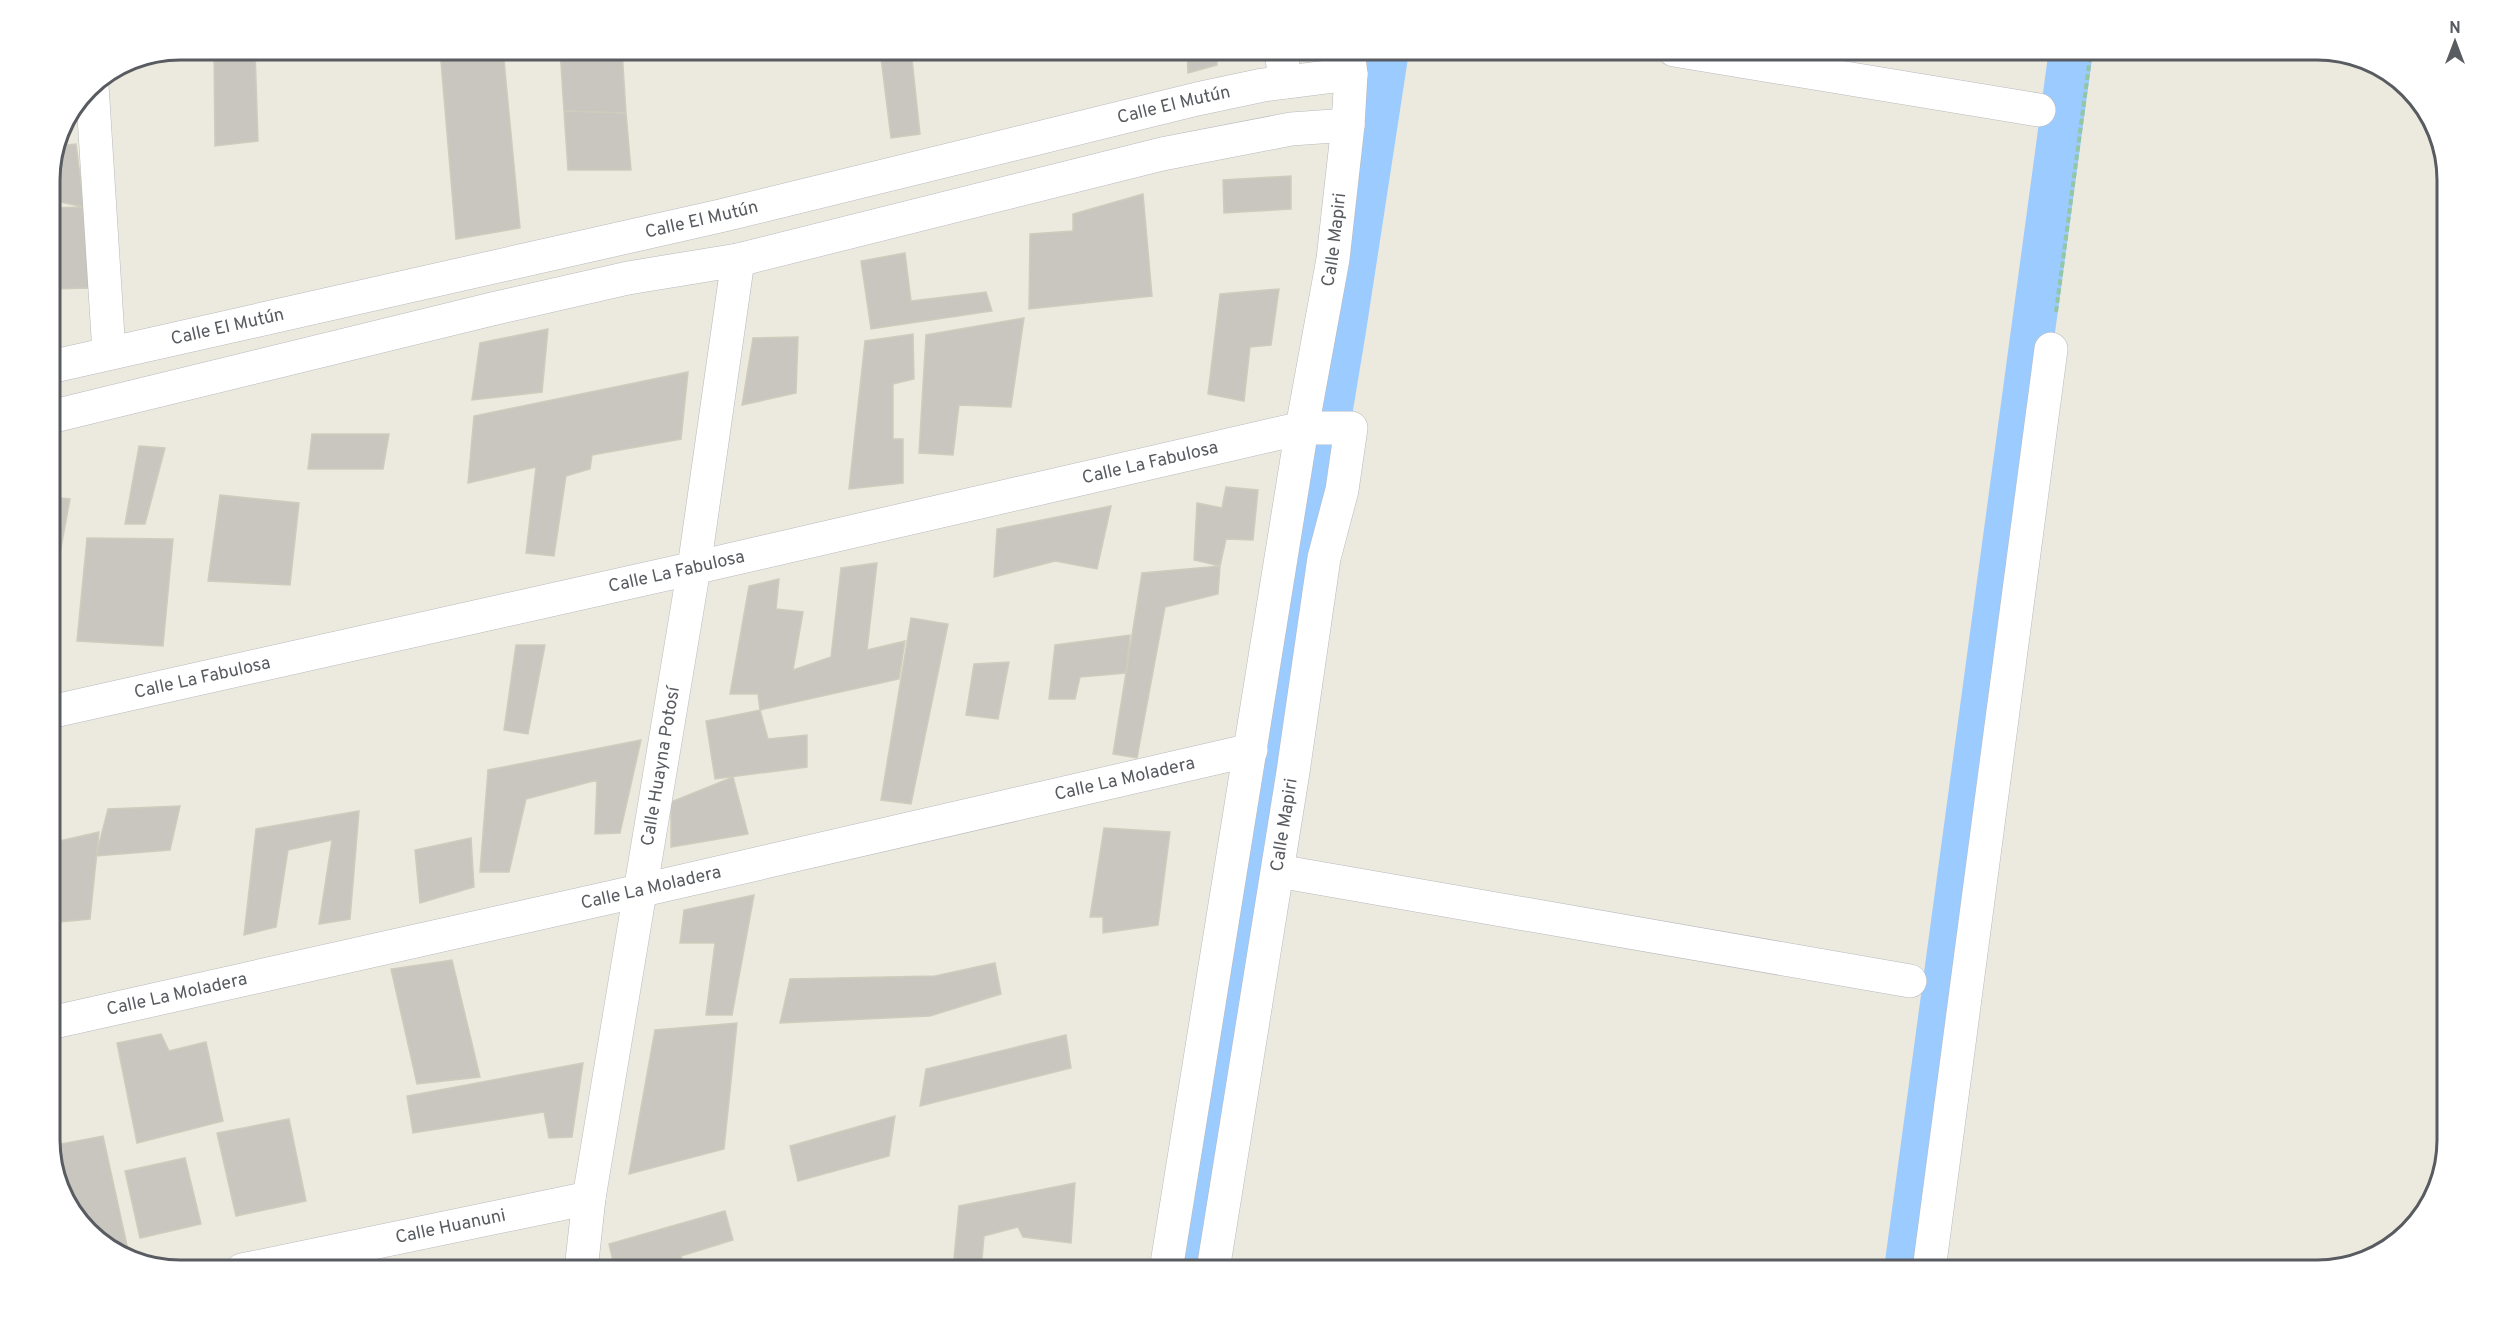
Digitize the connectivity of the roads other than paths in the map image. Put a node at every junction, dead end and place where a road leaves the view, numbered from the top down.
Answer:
1 (1282, 60) edge
2 (1735, 60) edge
3 (1349, 62) edge
4 (1285, 82) junction
5 (93, 98) edge
6 (2039, 110) dead end
7 (1348, 124) junction
8 (738, 260) junction
9 (2051, 349) road end
10 (109, 353) junction
11 (60, 365) edge
12 (60, 415) edge
13 (1302, 428) junction
14 (693, 568) junction
15 (60, 710) edge
16 (1251, 750) junction
17 (1278, 871) junction
18 (639, 891) junction
19 (1910, 981) dead end
20 (60, 1021) edge
21 (589, 1198) junction
22 (290, 1260) edge
23 (582, 1260) edge
24 (1168, 1260) edge
25 (1215, 1260) edge
26 (1930, 1260) edge

1 - 4 street
2 - 6 street
3 - 4 street, Calle El Mutún
3 - 7 street, Calle Mapiri
4 - 10 street, Calle El Mutún
5 - 10 street
7 - 8 street
7 - 13 street, Calle Mapiri
8 - 12 street
8 - 14 street, Calle Huayna Potosí
9 - 26 street
10 - 11 street, Calle El Mutún
13 - 14 street, Calle La Fabulosa
13 - 16 street, Calle Mapiri
13 - 17 street, Calle Mapiri
14 - 15 street, Calle La Fabulosa
14 - 18 street, Calle Huayna Potosí
16 - 18 street, Calle La Moladera
16 - 24 street, Calle Mapiri
17 - 19 street
17 - 25 street, Calle Mapiri
18 - 20 street, Calle La Moladera
18 - 21 street, Calle Huayna Potosí
21 - 22 street, Calle Huanuni
21 - 23 street, Calle Huayna Potosí

